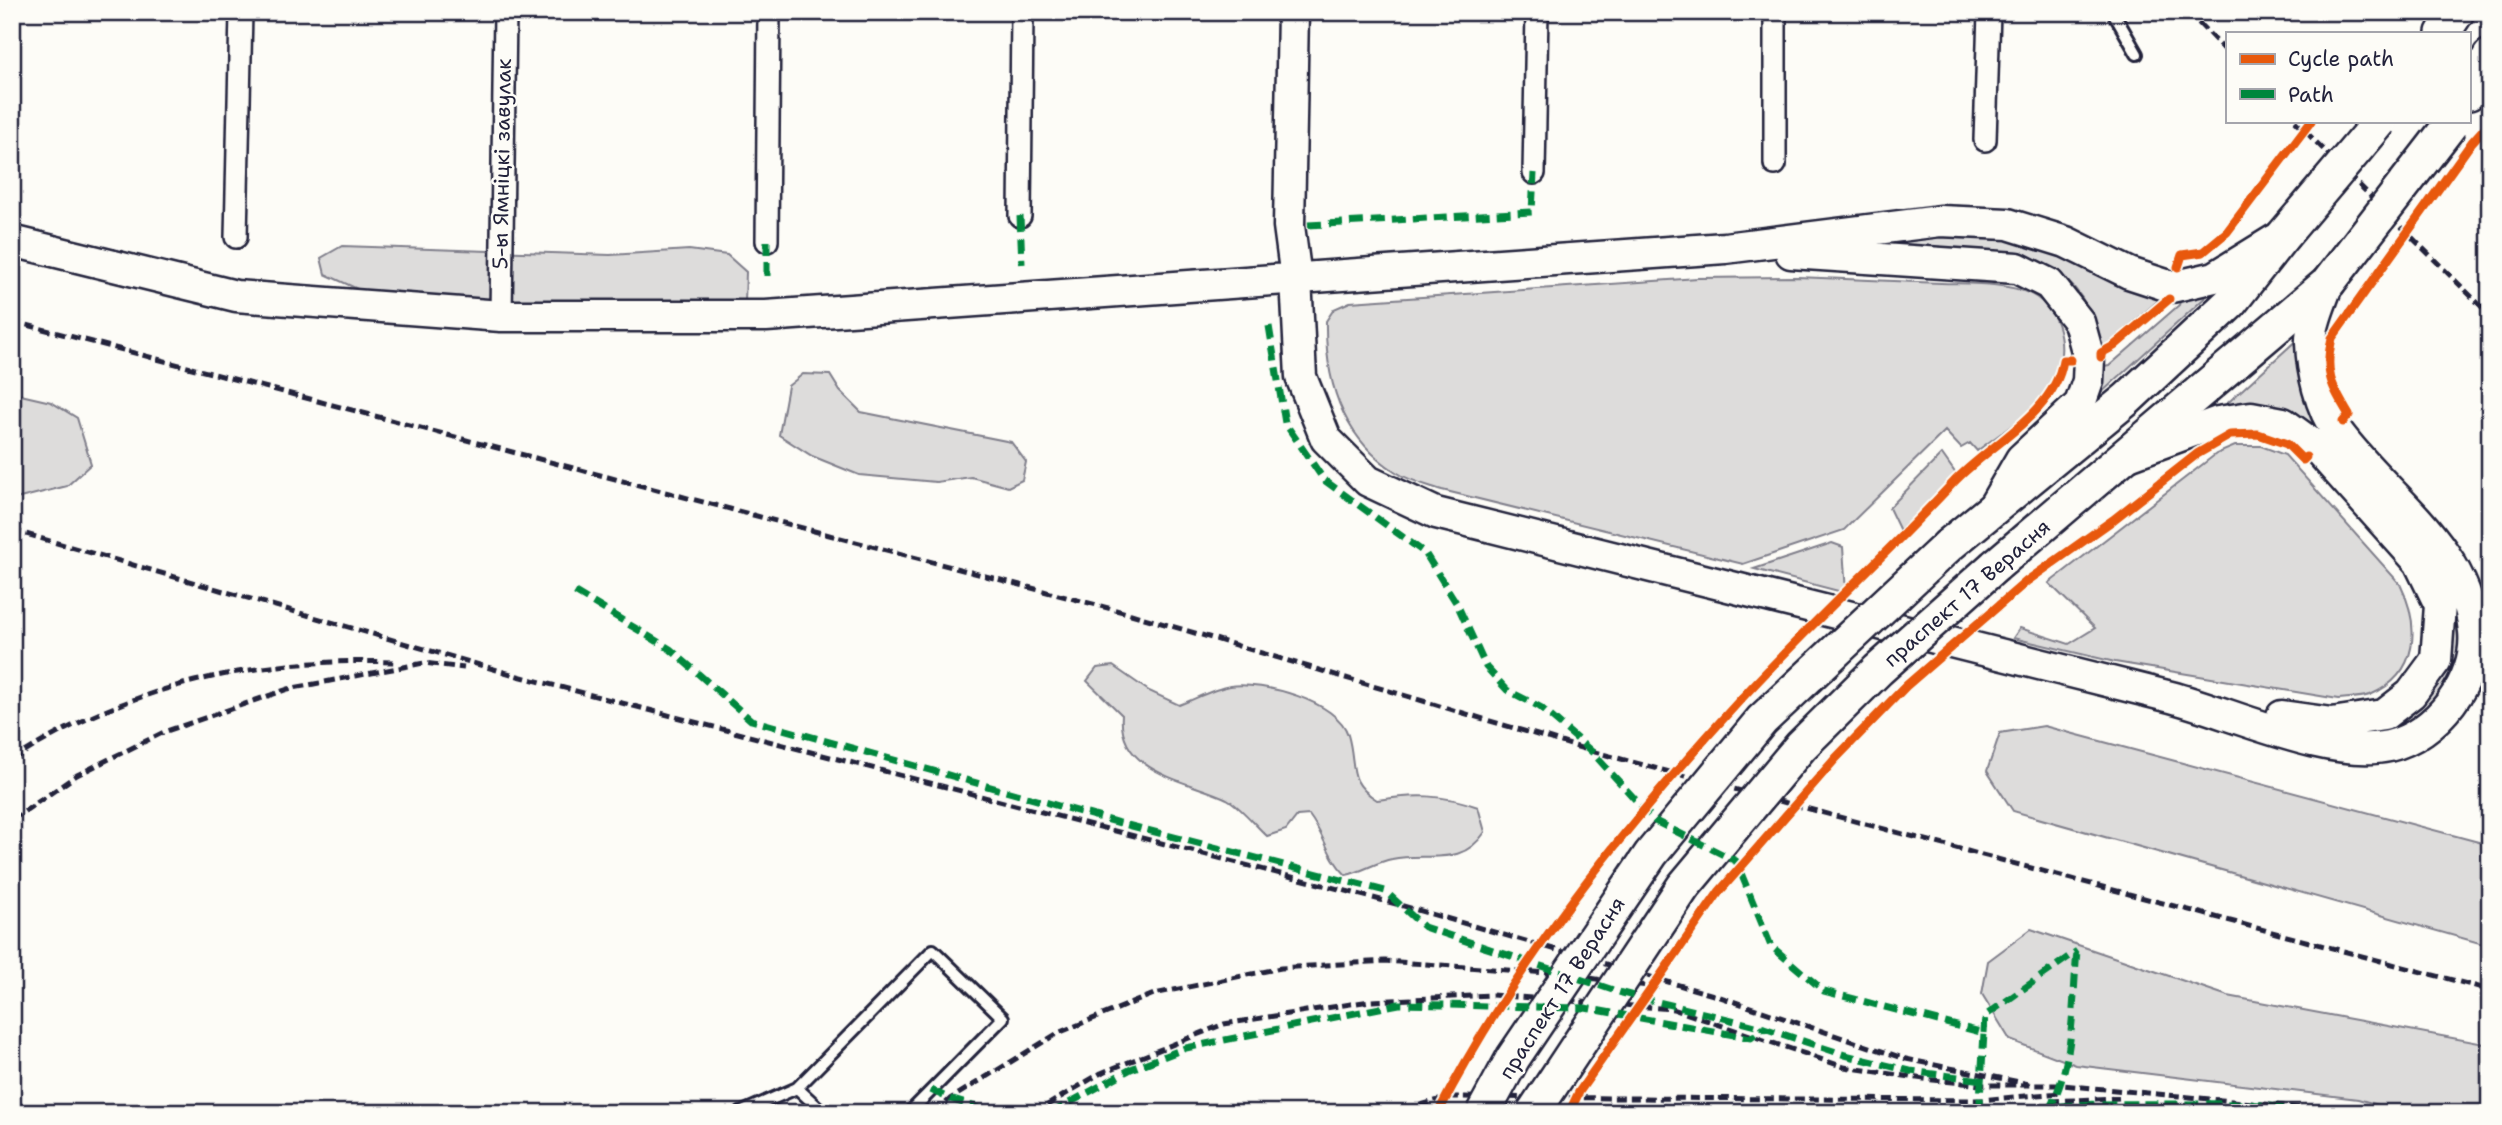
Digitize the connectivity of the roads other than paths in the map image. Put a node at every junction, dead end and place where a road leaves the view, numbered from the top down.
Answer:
1 (241, 12) edge
2 (505, 12) edge
3 (769, 12) edge
4 (1022, 12) edge
5 (1293, 12) edge
6 (1537, 12) edge
7 (1775, 12) edge
8 (1989, 12) edge
9 (2113, 12) edge
10 (2456, 12) edge
11 (2444, 32) edge
12 (2137, 54) dead end
13 (2379, 122) edge
14 (2452, 122) edge
15 (1985, 140) dead end
16 (1775, 164) dead end
17 (1534, 173) dead end
18 (1020, 216) dead end
19 (236, 237) dead end
20 (2282, 237) junction
21 (12, 241) edge
22 (767, 241) dead end
23 (1724, 248) junction
24 (1296, 278) junction
25 (2328, 284) junction
26 (501, 316) junction
27 (2129, 455) junction
28 (1995, 504) junction
29 (2195, 703) junction
30 (797, 1088) junction
31 (740, 1113) edge
32 (824, 1113) edge
33 (908, 1113) edge
34 (1483, 1113) edge
35 (1533, 1113) edge

1 - 19 street
2 - 26 street, 5-ы Ямніцкі завулак
3 - 22 street
4 - 18 street
5 - 24 main road
6 - 17 street
7 - 16 street
8 - 15 street
9 - 12 lane
10 - 11 main road
13 - 20 main road, праспект 17 Верасня, bridge
14 - 25 main road, праспект 17 Верасня, bridge
20 - 23 main road
20 - 28 main road, праспект 17 Верасня
21 - 26 main road
23 - 24 main road
23 - 28 main road
24 - 26 main road
24 - 29 main road
25 - 27 main road, праспект 17 Верасня
25 - 29 main road
27 - 29 main road
27 - 35 main road, праспект 17 Верасня, bridge
28 - 34 main road, праспект 17 Верасня, bridge
30 - 31 lane
30 - 32 lane
30 - 33 lane

